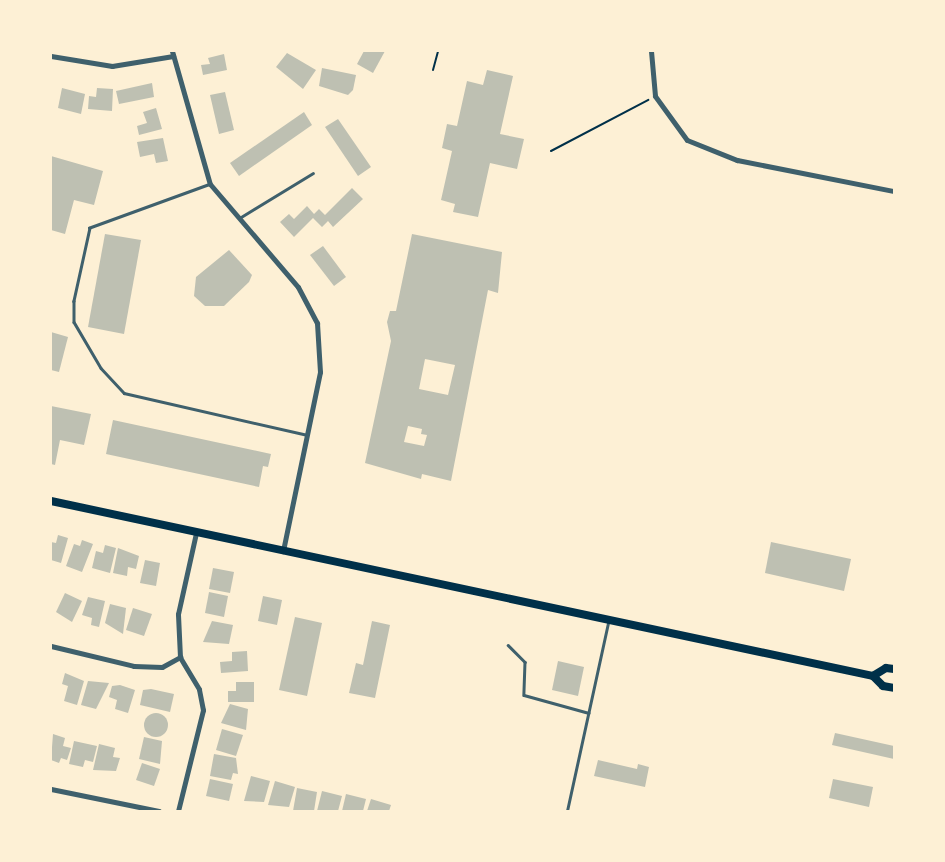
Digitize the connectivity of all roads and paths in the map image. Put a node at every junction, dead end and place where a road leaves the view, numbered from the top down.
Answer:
1 (438, 51) edge
2 (650, 51) edge
3 (172, 53) edge
4 (51, 56) edge
5 (433, 70) dead end
6 (655, 96) junction
7 (551, 151) dead end
8 (313, 173) dead end
9 (211, 184) junction
10 (894, 191) edge
11 (238, 219) junction
12 (307, 435) junction
13 (51, 502) edge
14 (196, 533) junction
15 (283, 551) junction
16 (609, 620) junction
17 (508, 645) dead end
18 (51, 646) edge
19 (180, 657) junction
20 (894, 669) edge
21 (873, 676) junction
22 (894, 688) edge
23 (589, 713) junction
24 (51, 789) edge
25 (159, 811) edge
26 (178, 811) edge
27 (567, 811) edge

1 - 5 path
2 - 6 street
3 - 4 street
3 - 9 street
6 - 7 path
6 - 10 street
8 - 11 lane
9 - 11 street
9 - 12 lane
11 - 12 street
12 - 15 street
13 - 14 main road
14 - 15 main road
14 - 19 street
15 - 16 main road
16 - 21 main road
16 - 23 lane
17 - 23 lane
18 - 19 street
19 - 26 street
20 - 21 main road
21 - 22 main road
23 - 27 lane
24 - 25 street

